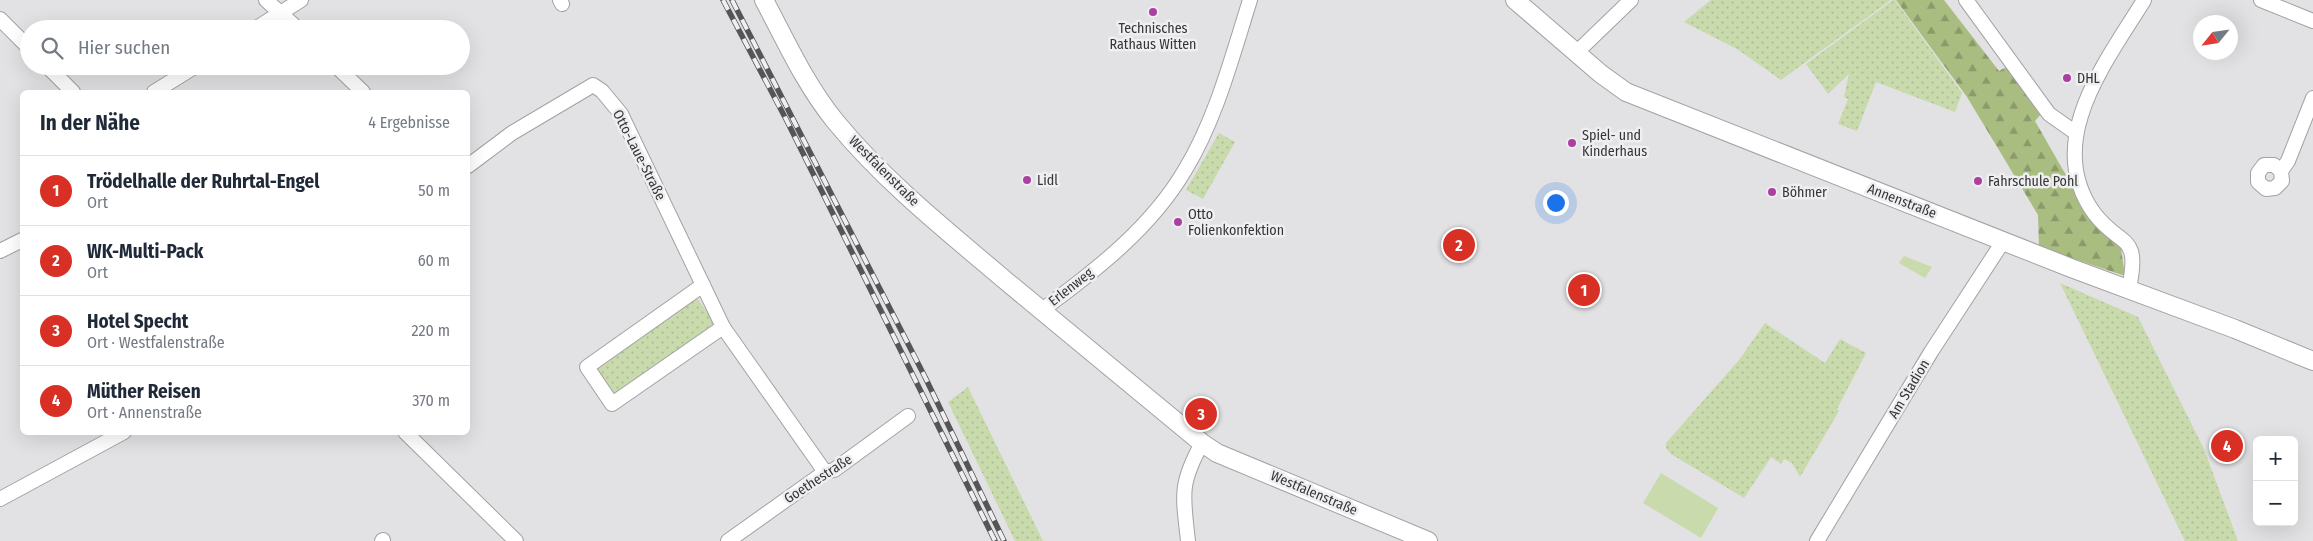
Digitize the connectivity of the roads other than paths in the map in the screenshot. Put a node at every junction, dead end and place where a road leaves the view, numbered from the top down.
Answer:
1 (266, 0) edge
2 (301, 0) edge
3 (764, 0) edge
4 (1250, 0) edge
5 (1515, 0) edge
6 (1632, 0) edge
7 (1966, 0) edge
8 (2144, 0) edge
9 (2261, 0) edge
10 (279, 13) junction
11 (0, 19) edge
12 (268, 20) edge
13 (287, 20) edge
14 (2313, 21) edge
15 (20, 39) edge
16 (1576, 53) junction
17 (56, 75) edge
18 (181, 75) edge
19 (345, 75) edge
20 (71, 90) edge
21 (157, 90) edge
22 (361, 90) edge
23 (2313, 98) edge
24 (2076, 133) junction
25 (470, 164) edge
26 (2281, 171) dead end
27 (2004, 240) junction
28 (20, 241) edge
29 (0, 252) edge
30 (703, 285) junction
31 (2129, 288) junction
32 (1042, 310) junction
33 (723, 327) junction
34 (2313, 361) edge
35 (908, 416) dead end
36 (118, 435) edge
37 (408, 435) edge
38 (1202, 443) junction
39 (825, 472) junction
40 (0, 498) edge
41 (497, 525) junction
42 (506, 541) edge
43 (516, 541) edge
44 (728, 541) edge
45 (1188, 541) edge
46 (1428, 541) edge
47 (1817, 541) edge

1 - 10 street
2 - 10 street
3 - 32 street, Westfalenstraße
4 - 32 street, Erlenweg
5 - 16 street, Annenstraße
6 - 16 street
7 - 24 street
8 - 24 street
9 - 14 street
10 - 12 street
10 - 13 street
11 - 15 street
16 - 27 street, Annenstraße
17 - 20 street
18 - 21 street
19 - 22 street
23 - 26 street
24 - 31 street
25 - 30 street, Otto-Laue-Straße
27 - 31 street, Annenstraße
27 - 47 street, Am Stadion
28 - 29 street
30 - 33 street, Otto-Laue-Straße
30 - 33 street
31 - 34 street, Annenstraße
32 - 38 street, Westfalenstraße
33 - 39 street, Otto-Laue-Straße
35 - 39 street, Goethestraße
36 - 40 street
37 - 41 street
38 - 45 street
38 - 46 street, Westfalenstraße
39 - 44 street, Goethestraße
41 - 42 street
41 - 43 street

